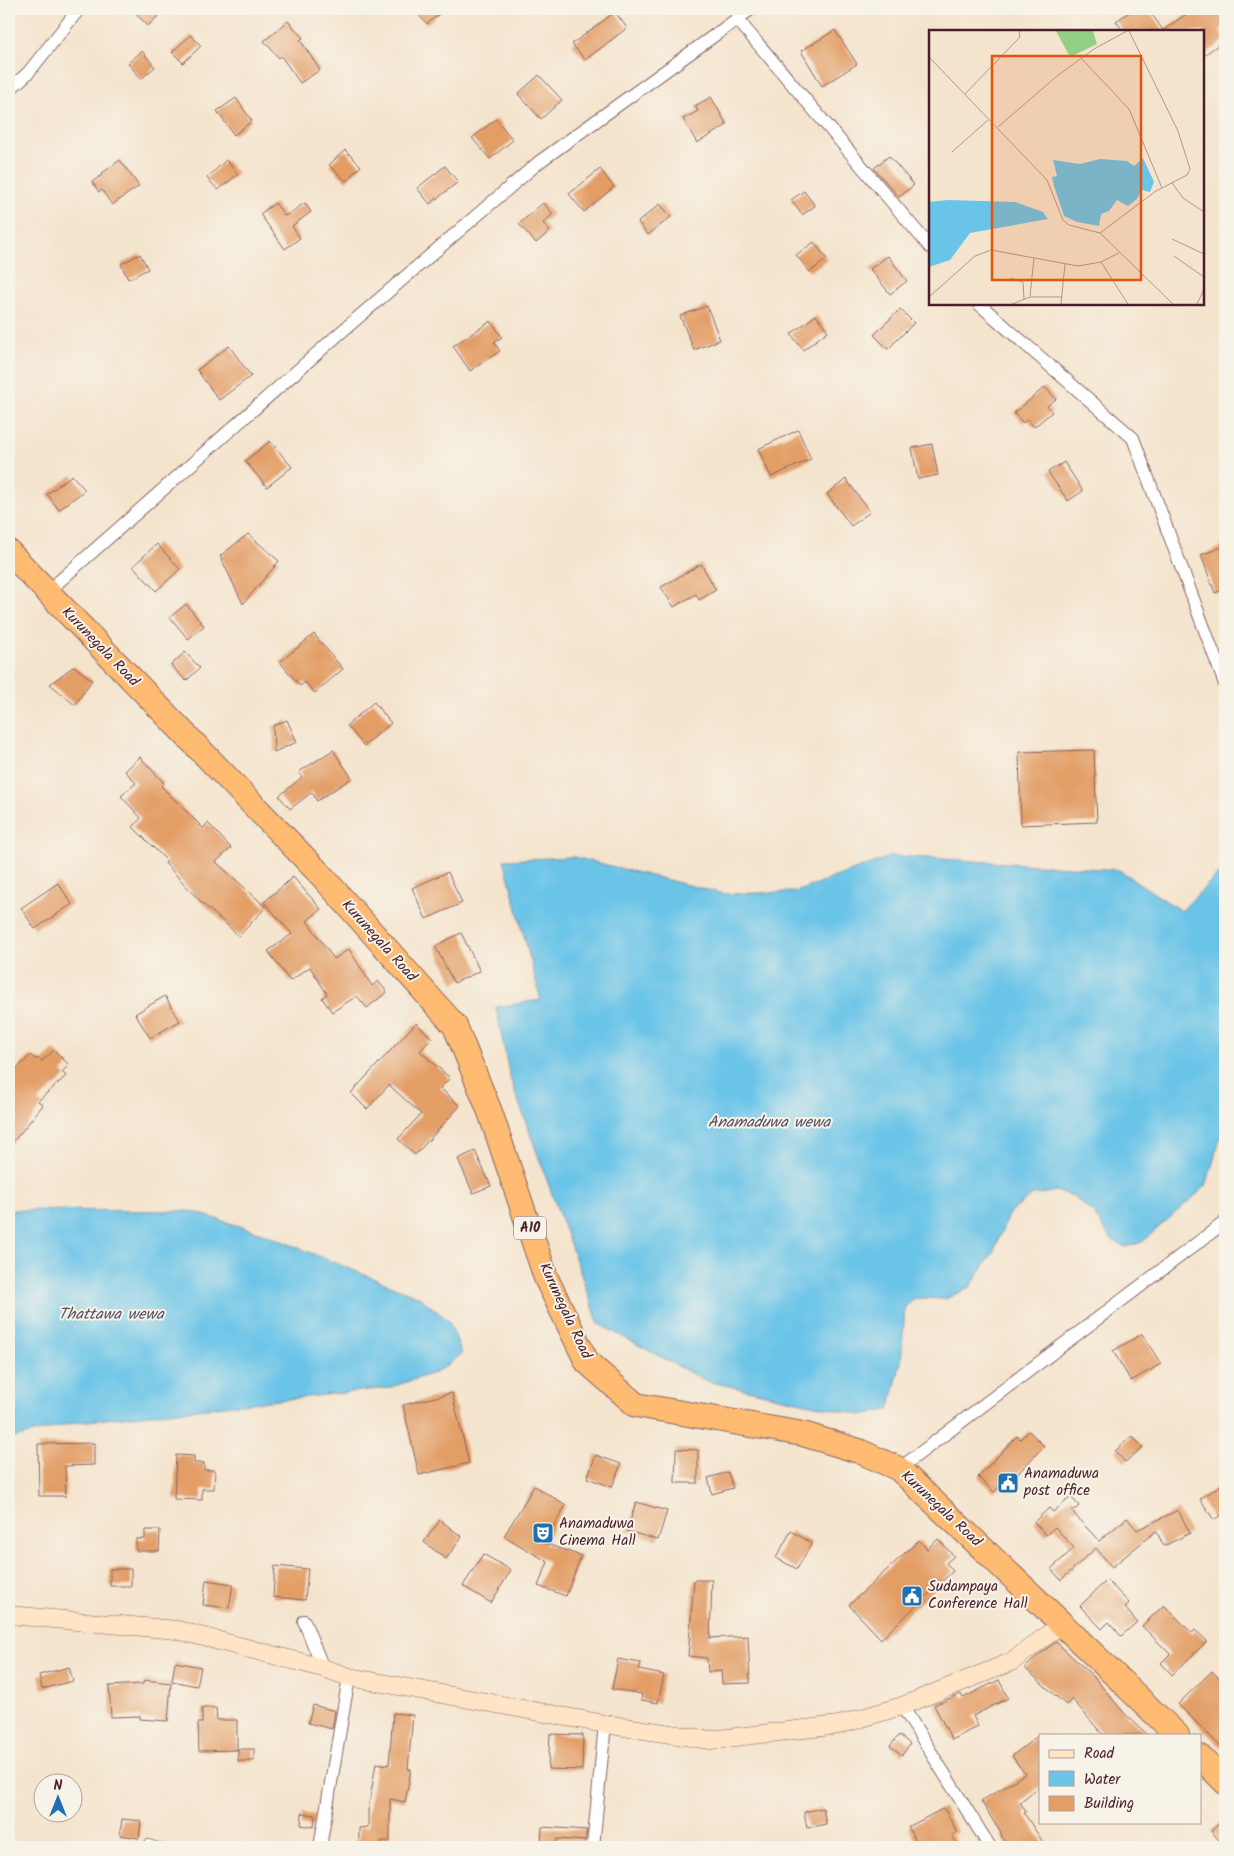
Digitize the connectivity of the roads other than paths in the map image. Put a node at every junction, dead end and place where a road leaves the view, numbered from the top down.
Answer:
1 (79, 9) edge
2 (751, 9) edge
3 (736, 19) junction
4 (9, 90) edge
5 (929, 246) edge
6 (980, 305) edge
7 (9, 552) edge
8 (47, 592) junction
9 (1225, 684) edge
10 (1225, 1222) edge
11 (899, 1469) junction
12 (9, 1615) edge
13 (304, 1621) dead end
14 (1062, 1624) junction
15 (323, 1668) junction
16 (349, 1677) junction
17 (902, 1706) junction
18 (605, 1724) junction
19 (1176, 1734) edge
20 (1202, 1760) edge
21 (1225, 1782) edge
22 (148, 1843) dead end
23 (162, 1847) edge
24 (320, 1847) edge
25 (593, 1847) edge
26 (990, 1847) edge

1 - 4 street
2 - 3 street
3 - 5 street
3 - 8 street
6 - 9 street
7 - 8 highway, Kurunegala Road / A10
8 - 11 highway, Kurunegala Road / A10
10 - 11 street
11 - 14 highway, Kurunegala Road / A10
12 - 15 street
13 - 15 street
14 - 17 street
14 - 19 highway, Kurunegala Road / A10
15 - 16 street
16 - 18 street
16 - 24 street
17 - 18 street
17 - 26 street
18 - 25 street
20 - 21 highway
22 - 23 lane

